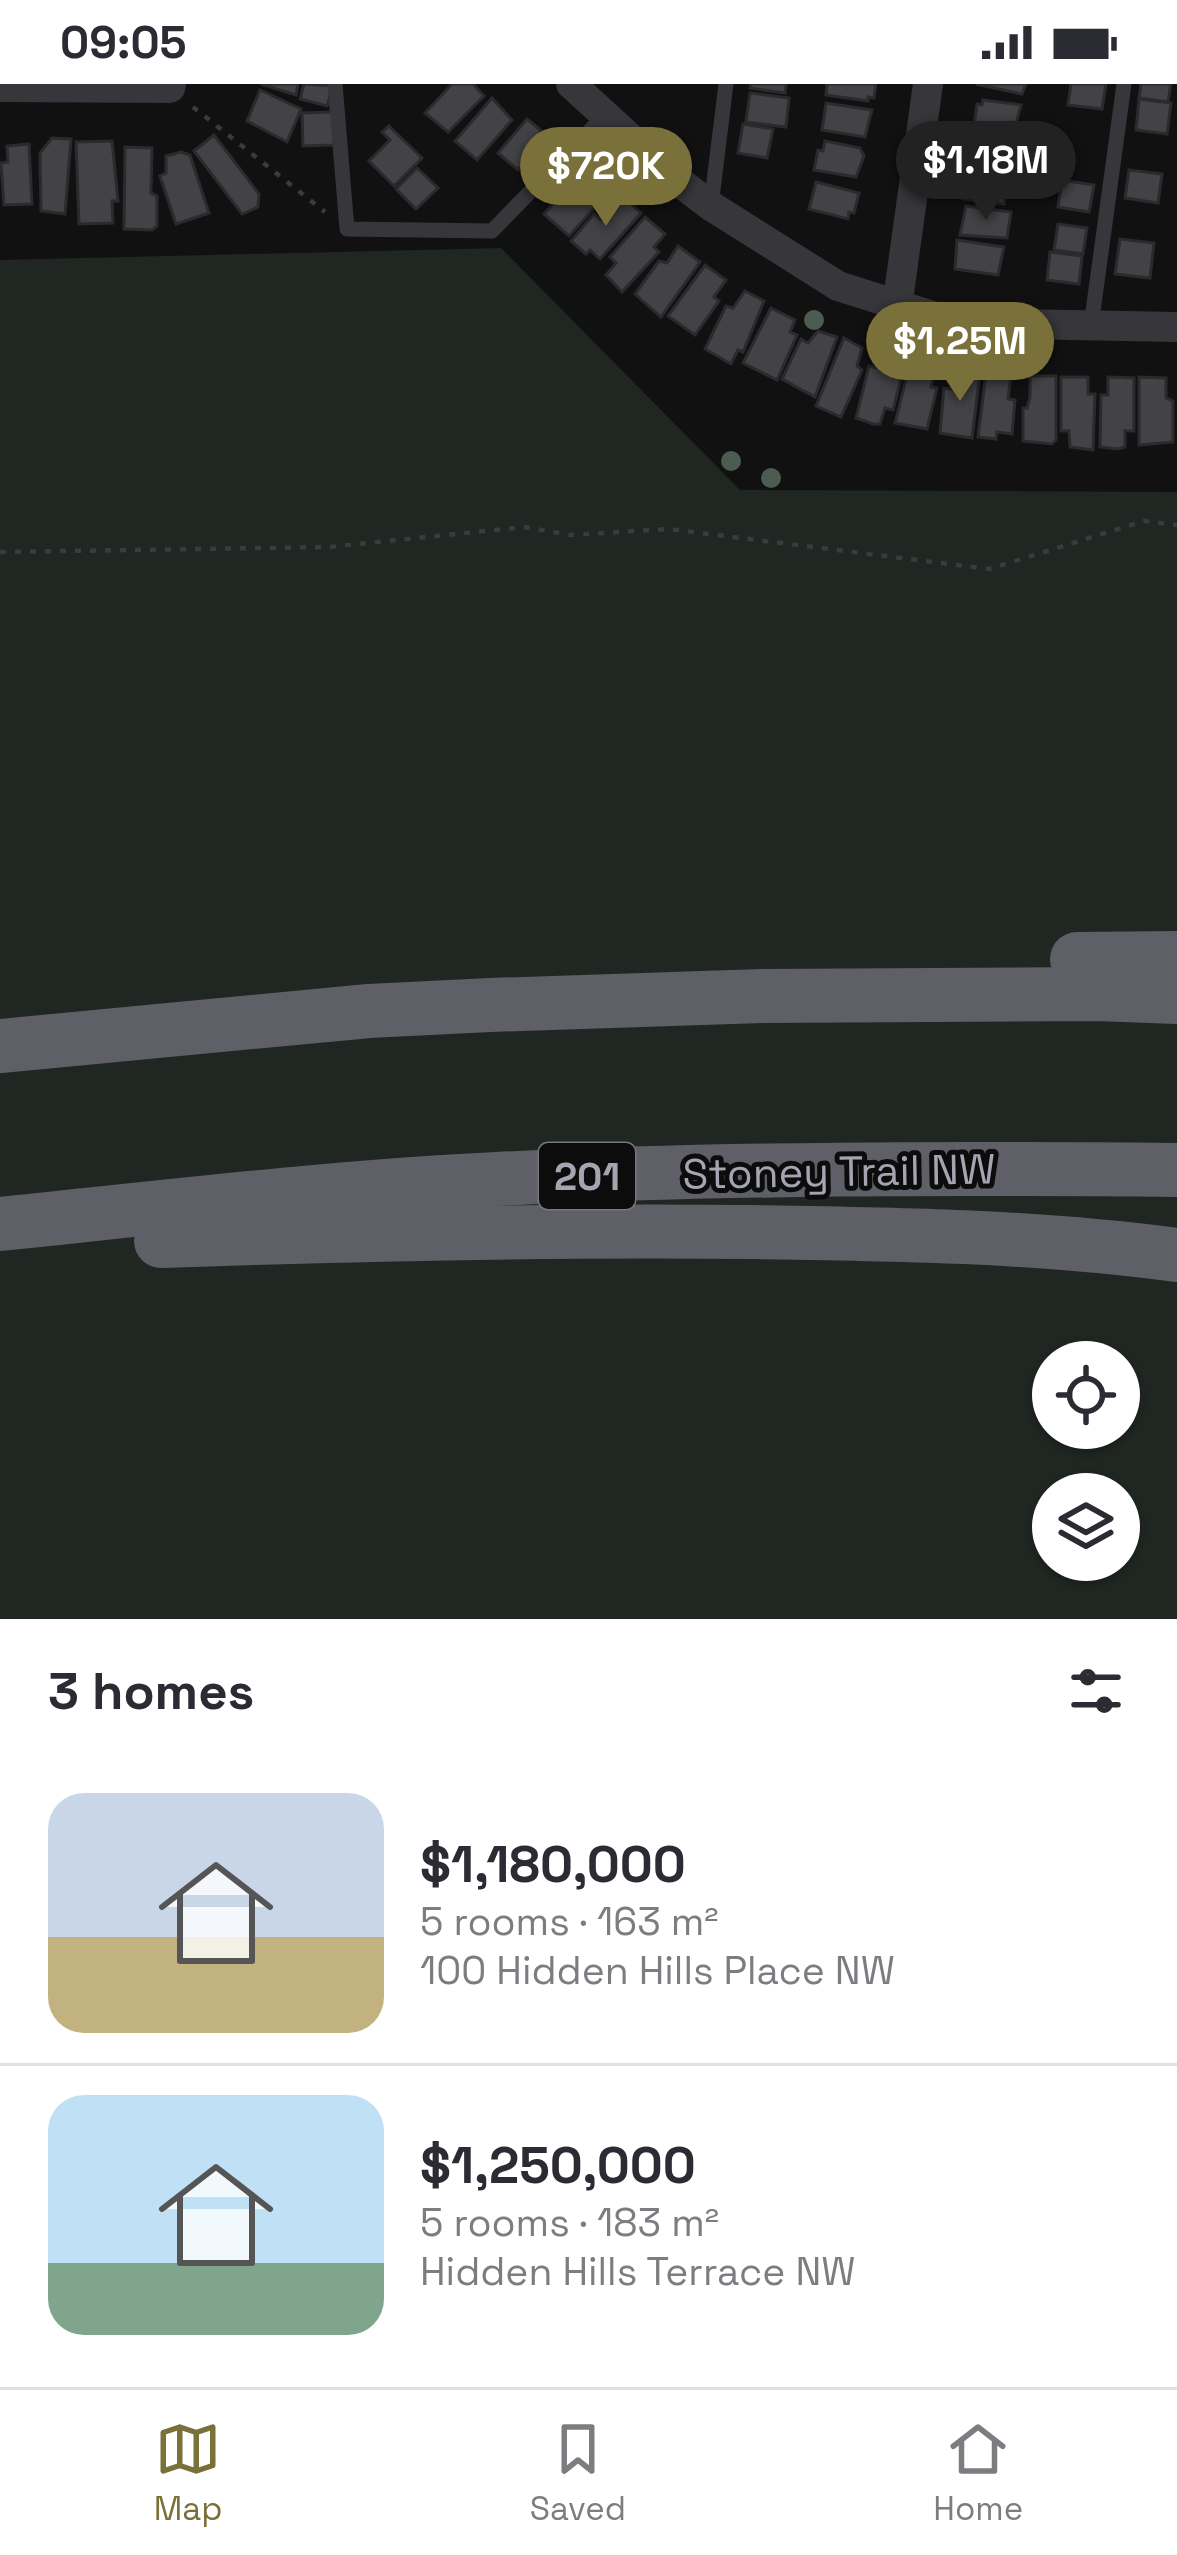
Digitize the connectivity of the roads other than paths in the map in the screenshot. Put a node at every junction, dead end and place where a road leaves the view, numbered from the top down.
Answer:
1 (335, 84) edge
2 (571, 84) edge
3 (725, 84) edge
4 (928, 84) edge
5 (1124, 84) edge
6 (170, 86) edge
7 (0, 87) edge
8 (605, 114) junction
9 (711, 206) junction
10 (897, 307) junction
11 (1091, 326) junction
12 (1177, 327) edge
13 (1177, 958) edge
14 (1177, 997) edge
15 (370, 1011) junction
16 (0, 1046) edge
17 (1177, 1170) edge
18 (0, 1224) edge
19 (1177, 1256) edge
20 (0, 1258) edge

1 - 8 lane
2 - 8 street
3 - 9 lane
4 - 10 street
5 - 11 lane
6 - 7 street
8 - 9 street
9 - 10 street
10 - 11 street
11 - 12 street
13 - 15 highway
14 - 15 highway
15 - 16 highway
17 - 18 highway, Stoney Trail NW / 201
19 - 20 highway

